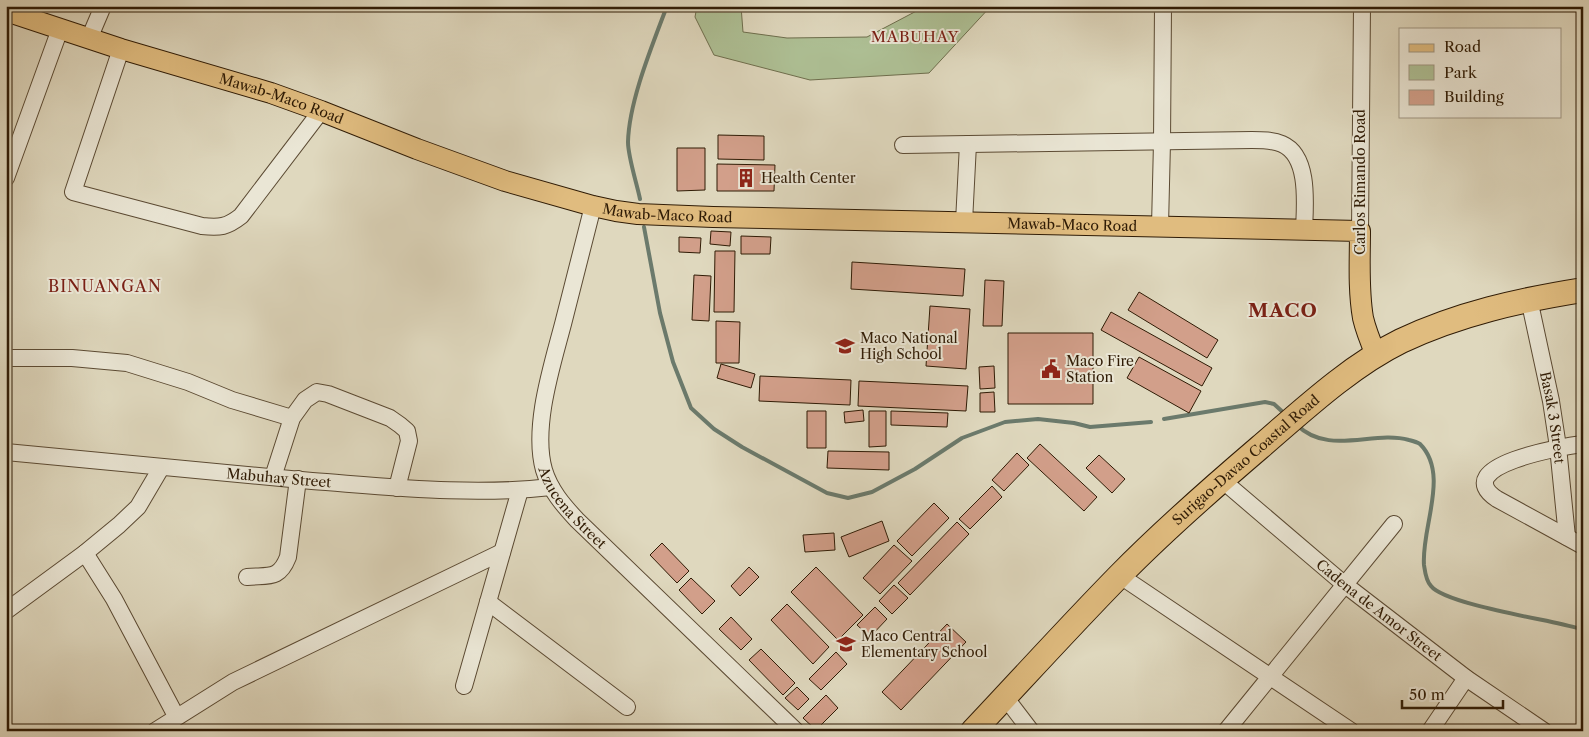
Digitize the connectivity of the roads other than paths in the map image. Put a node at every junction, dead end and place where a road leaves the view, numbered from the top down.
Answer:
1 (103, 6) edge
2 (1163, 6) edge
3 (1362, 6) edge
4 (6, 11) edge
5 (60, 30) junction
6 (89, 39) junction
7 (121, 49) junction
8 (321, 110) junction
9 (1162, 142) junction
10 (968, 144) junction
11 (903, 145) dead end
12 (6, 178) edge
13 (593, 206) junction
14 (964, 222) junction
15 (1160, 226) junction
16 (1304, 230) junction
17 (1360, 231) junction
18 (1583, 290) edge
19 (1529, 299) junction
20 (1376, 355) junction
21 (6, 358) edge
22 (292, 418) junction
23 (1583, 444) edge
24 (1558, 447) junction
25 (6, 452) edge
26 (161, 468) junction
27 (273, 477) junction
28 (298, 479) junction
29 (1222, 480) junction
30 (551, 487) junction
31 (397, 488) junction
32 (520, 490) junction
33 (1394, 524) dead end
34 (1567, 537) junction
35 (1583, 546) edge
36 (502, 552) junction
37 (85, 553) junction
38 (1119, 575) junction
39 (247, 577) dead end
40 (1344, 584) junction
41 (488, 602) junction
42 (6, 611) edge
43 (1270, 676) junction
44 (1466, 678) junction
45 (464, 686) dead end
46 (1005, 697) junction
47 (627, 707) dead end
48 (176, 716) junction
49 (155, 731) edge
50 (796, 731) edge
51 (973, 731) edge
52 (1031, 731) edge
53 (1226, 731) edge
54 (1351, 731) edge
55 (1430, 731) edge
56 (1544, 731) edge

1 - 6 street
2 - 9 street
3 - 17 street, Carlos Rimando Road
4 - 5 main road, Mawab-Maco Road
5 - 6 main road, Mawab-Maco Road
5 - 12 street
6 - 7 main road, Mawab-Maco Road
7 - 8 main road, Mawab-Maco Road
7 - 8 street
8 - 13 main road, Mawab-Maco Road
9 - 10 street
9 - 15 street
9 - 16 street
10 - 11 street
10 - 14 street
13 - 14 main road, Mawab-Maco Road
13 - 30 street, Azucena Street
14 - 15 main road, Mawab-Maco Road
15 - 16 main road, Mawab-Maco Road
16 - 17 main road, Mawab-Maco Road
17 - 20 main road, Carlos Rimando Road
18 - 19 highway, Surigao-Davao Coastal Road
19 - 20 highway, Surigao-Davao Coastal Road
19 - 24 street, Basak 3 Street
20 - 29 highway, Surigao-Davao Coastal Road
21 - 22 street
22 - 27 street
22 - 31 street
23 - 24 street
24 - 34 street, Basak 3 Street
24 - 34 street
25 - 26 street, Mabuhay Street
26 - 27 street, Mabuhay Street
26 - 37 street
27 - 28 street, Mabuhay Street
28 - 31 street, Mabuhay Street
28 - 39 street
29 - 38 highway, Surigao-Davao Coastal Road
29 - 40 street, Cadena de Amor Street
30 - 32 street, Mabuhay Street
30 - 50 street, Azucena Street
31 - 32 street, Mabuhay Street
32 - 36 street
33 - 40 street
34 - 35 street
36 - 41 street
36 - 48 street
37 - 42 street
37 - 48 street
38 - 43 street
38 - 46 highway, Surigao-Davao Coastal Road
40 - 43 street
40 - 44 street, Cadena de Amor Street
41 - 45 street
41 - 47 street
43 - 53 street
43 - 54 street
44 - 55 street
44 - 56 street, Cadena de Amor Street
46 - 51 highway, Surigao-Davao Coastal Road
46 - 52 street
48 - 49 street

